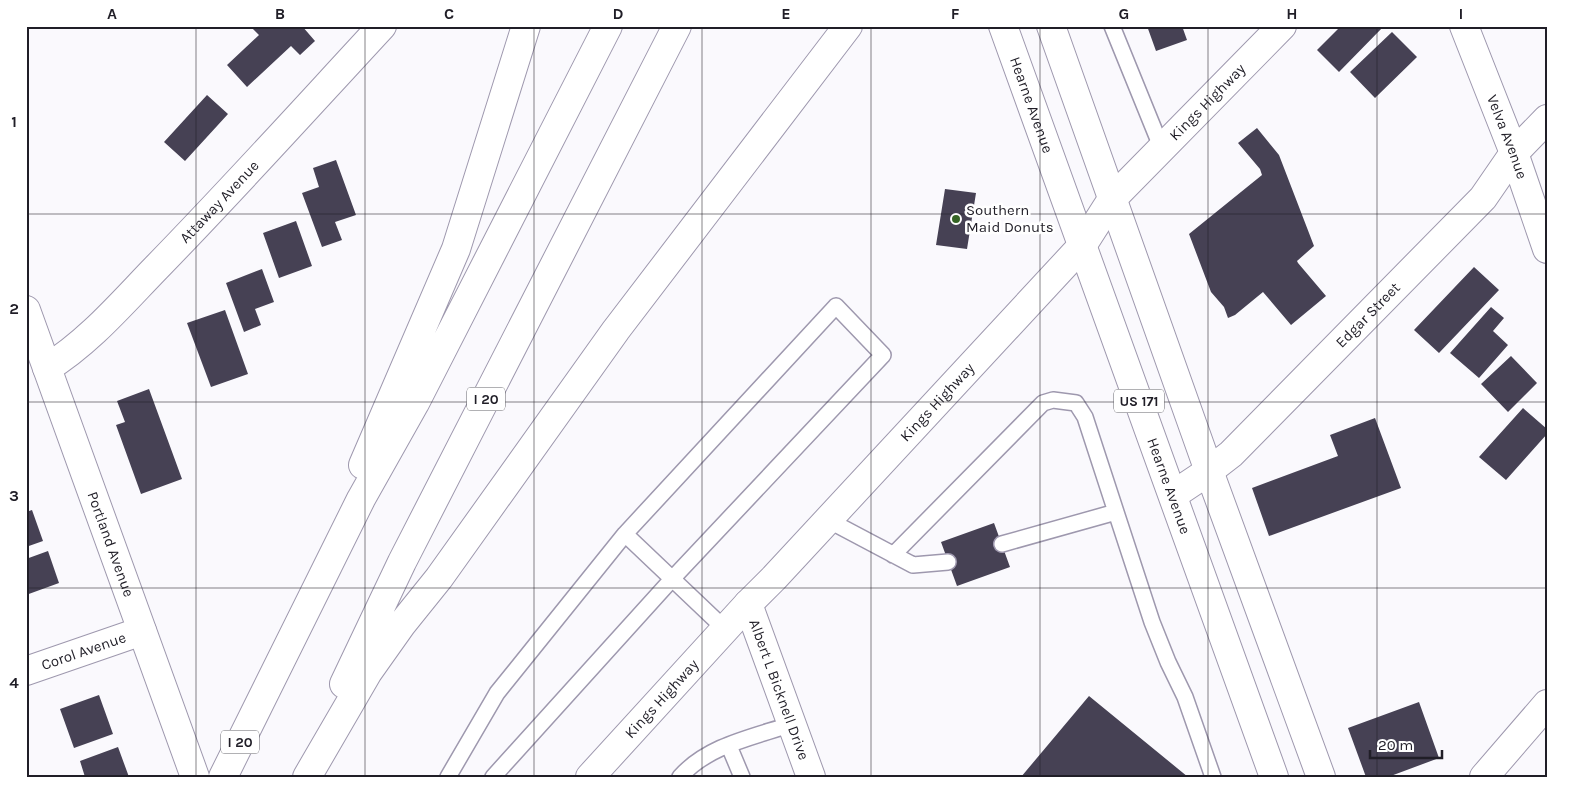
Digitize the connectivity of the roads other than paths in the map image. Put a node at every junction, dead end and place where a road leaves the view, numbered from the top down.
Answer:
1 (382, 26) edge
2 (526, 26) edge
3 (608, 26) edge
4 (677, 26) edge
5 (848, 26) edge
6 (1003, 26) edge
7 (1051, 26) edge
8 (1112, 26) edge
9 (1282, 26) edge
10 (1464, 26) edge
11 (1547, 119) edge
12 (1162, 149) junction
13 (1514, 153) junction
14 (1112, 199) junction
15 (1082, 246) junction
16 (1547, 249) edge
17 (26, 310) edge
18 (47, 368) junction
19 (1209, 471) junction
20 (1173, 495) junction
21 (1116, 512) junction
22 (828, 520) junction
23 (625, 534) junction
24 (1002, 544) dead end
25 (893, 555) junction
26 (948, 562) dead end
27 (673, 578) junction
28 (1252, 588) junction
29 (748, 604) junction
30 (1212, 604) junction
31 (725, 630) junction
32 (142, 631) junction
33 (26, 672) edge
34 (1547, 704) edge
35 (257, 707) junction
36 (792, 724) junction
37 (729, 746) junction
38 (195, 777) edge
39 (223, 777) edge
40 (305, 777) edge
41 (448, 777) edge
42 (493, 777) edge
43 (590, 777) edge
44 (680, 777) edge
45 (742, 777) edge
46 (811, 777) edge
47 (1213, 777) edge
48 (1274, 777) edge
49 (1321, 777) edge
50 (1484, 777) edge

1 - 18 main road, Attaway Avenue
2 - 35 main road
3 - 35 main road, I 20
4 - 40 main road, I 20
5 - 40 main road
6 - 15 main road, Hearne Avenue / US 171
7 - 14 main road, US 171
8 - 12 lane
9 - 12 main road, Kings Highway
10 - 13 main road, Velva Avenue
11 - 13 main road, Edgar Street
12 - 14 main road, Kings Highway
13 - 16 main road, Velva Avenue
13 - 19 main road, Edgar Street
14 - 15 main road, Kings Highway
14 - 19 main road, US 171
15 - 20 main road, Hearne Avenue / US 171
15 - 22 main road, Kings Highway
17 - 18 main road, Portland Avenue
18 - 32 main road, Portland Avenue
19 - 20 main road, Edgar Street
19 - 28 main road, US 171
20 - 30 main road, Hearne Avenue / US 171
21 - 24 lane
21 - 25 lane
21 - 47 lane
22 - 25 lane
22 - 29 main road, Kings Highway
23 - 27 lane
23 - 27 lane
23 - 41 lane
25 - 26 lane
27 - 31 lane
27 - 42 lane
28 - 30 main road
28 - 49 main road, US 171
29 - 31 main road, Kings Highway
29 - 36 main road, Albert L Bicknell Drive
30 - 48 main road, Hearne Avenue / US 171
31 - 43 main road, Kings Highway
32 - 33 main road, Corol Avenue
32 - 38 main road, Portland Avenue
34 - 50 main road
35 - 39 main road, I 20
36 - 37 lane
36 - 46 main road, Albert L Bicknell Drive
37 - 44 lane
37 - 45 lane

